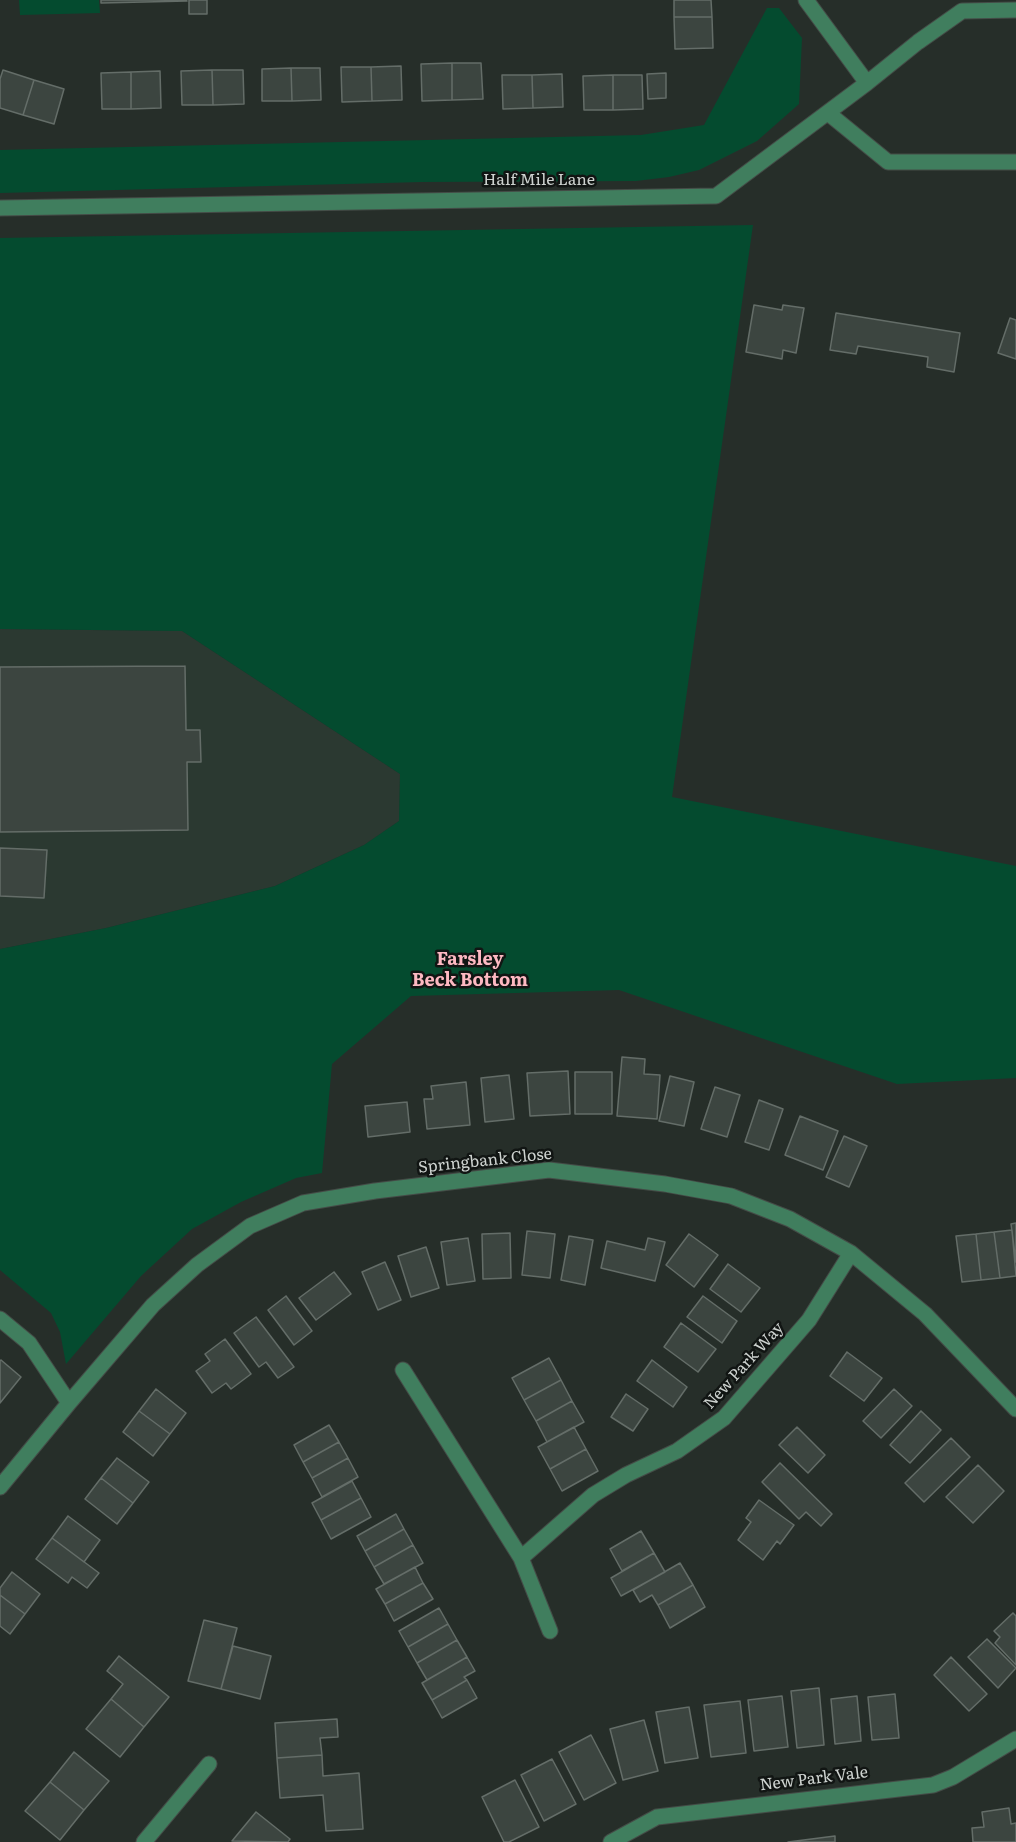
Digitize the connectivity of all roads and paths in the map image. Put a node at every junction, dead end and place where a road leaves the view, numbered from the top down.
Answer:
1 (806, 0) edge
2 (1016, 10) edge
3 (867, 83) junction
4 (828, 113) junction
5 (1016, 162) edge
6 (0, 208) edge
7 (851, 1253) junction
8 (0, 1319) edge
9 (403, 1370) dead end
10 (69, 1403) junction
11 (1015, 1406) edge
12 (0, 1487) edge
13 (521, 1558) junction
14 (550, 1631) dead end
15 (1016, 1739) edge
16 (208, 1764) dead end
17 (144, 1842) edge
18 (611, 1842) edge

1 - 3 street
2 - 3 street, Half Mile Lane
3 - 4 street, Half Mile Lane
4 - 5 street
4 - 6 street, Half Mile Lane
7 - 10 street, Springbank Close
7 - 11 street, Springbank Close
7 - 13 street, New Park Way
8 - 10 street
9 - 13 street
10 - 12 street, Springbank Close
13 - 14 street
15 - 18 street, New Park Vale
16 - 17 street

